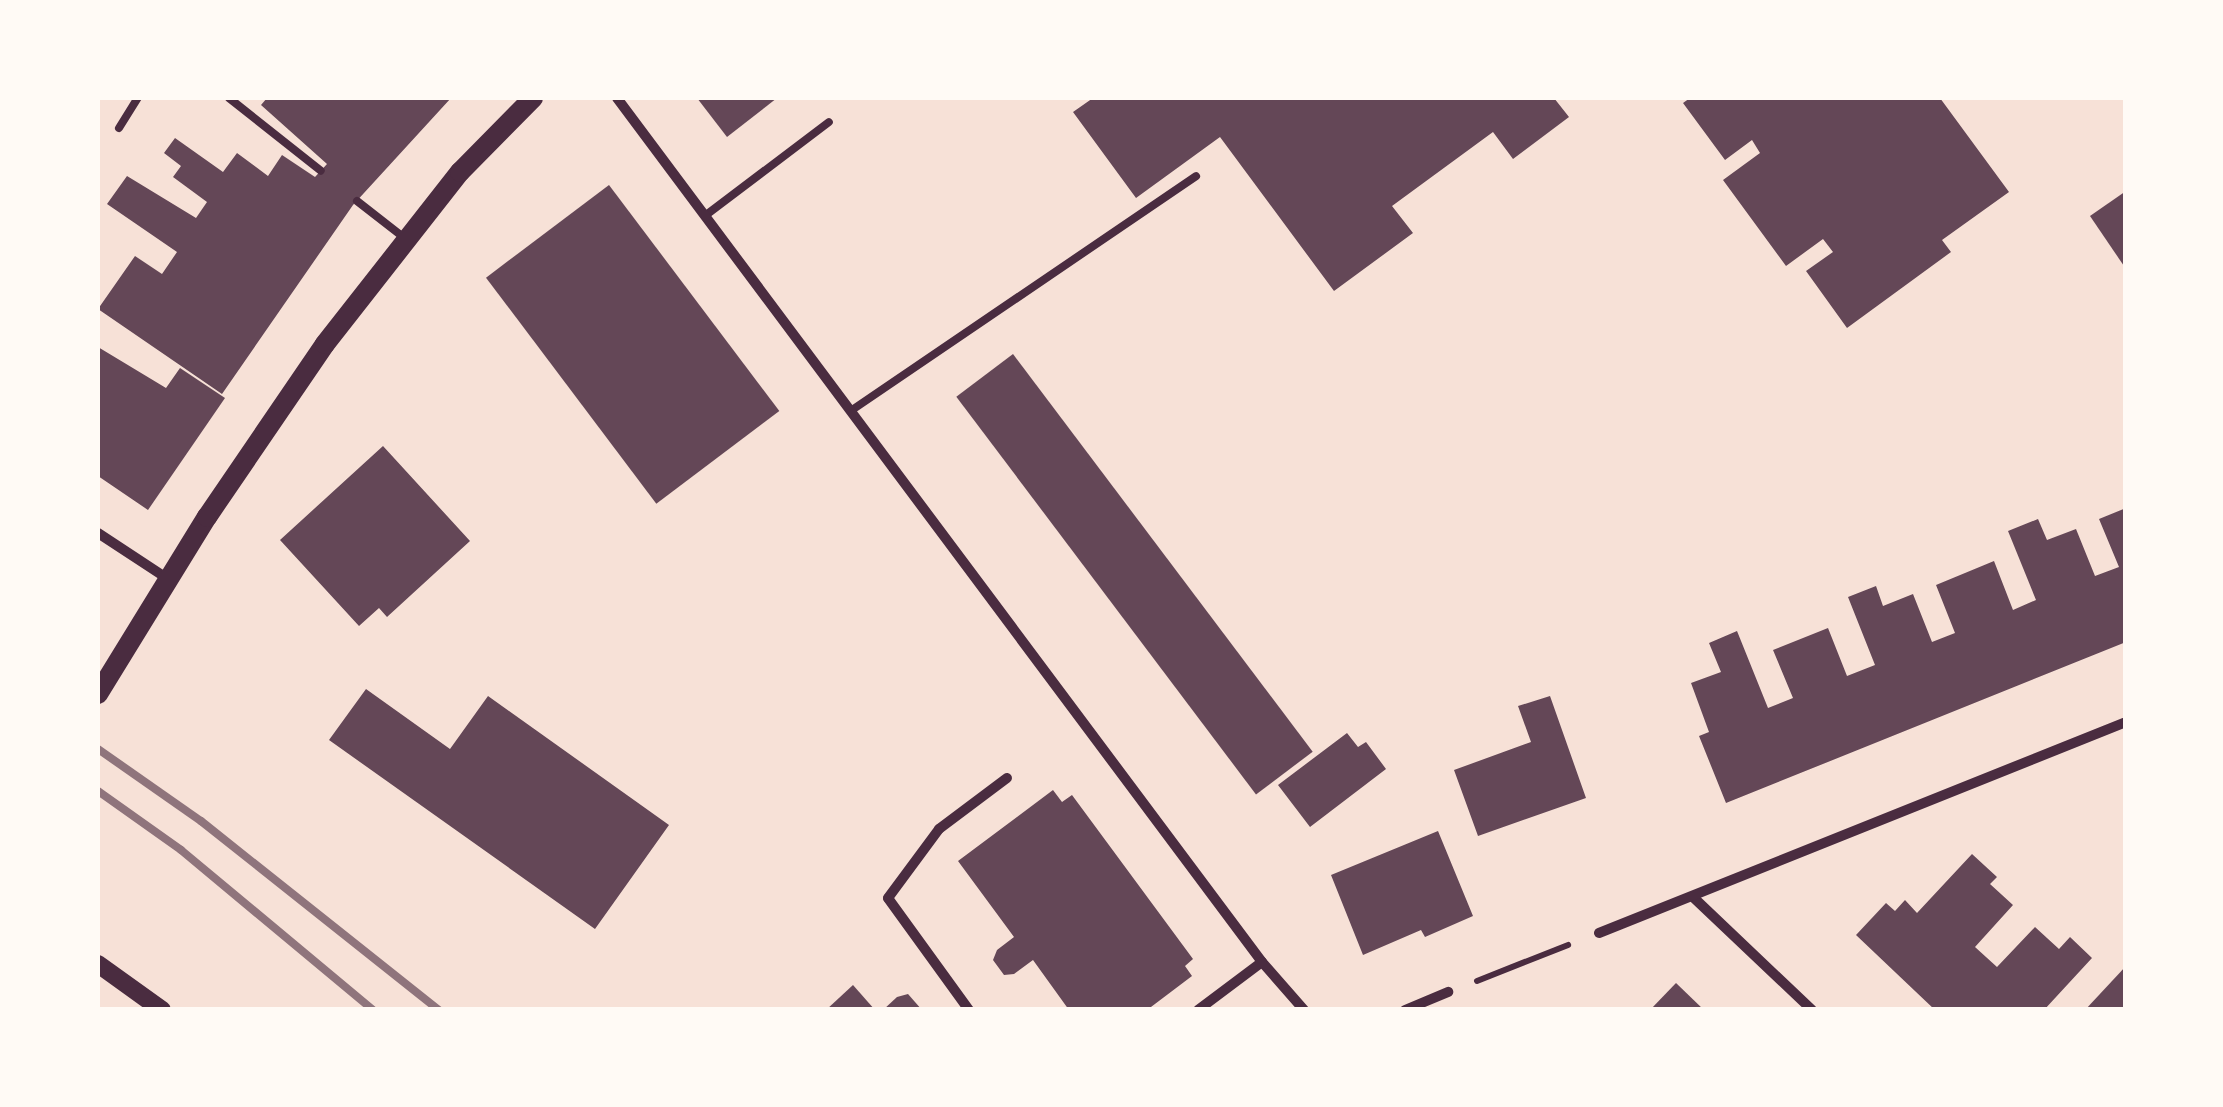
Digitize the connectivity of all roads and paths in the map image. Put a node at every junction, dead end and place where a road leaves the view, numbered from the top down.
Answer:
1 (138, 98) edge
2 (230, 98) edge
3 (533, 98) edge
4 (618, 98) edge
5 (829, 122) dead end
6 (119, 128) dead end
7 (321, 171) dead end
8 (1196, 176) dead end
9 (357, 200) dead end
10 (706, 214) junction
11 (407, 240) junction
12 (852, 410) junction
13 (98, 533) edge
14 (169, 579) junction
15 (98, 694) edge
16 (2126, 722) edge
17 (1007, 778) dead end
18 (1693, 897) junction
19 (1599, 933) joint
20 (1262, 962) junction
21 (98, 964) edge
22 (1448, 992) joint
23 (162, 1010) edge
24 (969, 1010) edge
25 (1198, 1010) edge
26 (1304, 1010) edge
27 (1404, 1010) edge
28 (1812, 1010) edge

1 - 6 lane
2 - 7 lane
3 - 11 main road
4 - 10 street
5 - 10 lane
8 - 12 lane
9 - 11 lane
10 - 12 street
11 - 14 main road
12 - 20 street
13 - 14 street
14 - 15 main road
16 - 18 street
17 - 24 street
18 - 19 street
18 - 28 street
19 - 22 path
20 - 25 street
20 - 26 street
21 - 23 street
22 - 27 street

